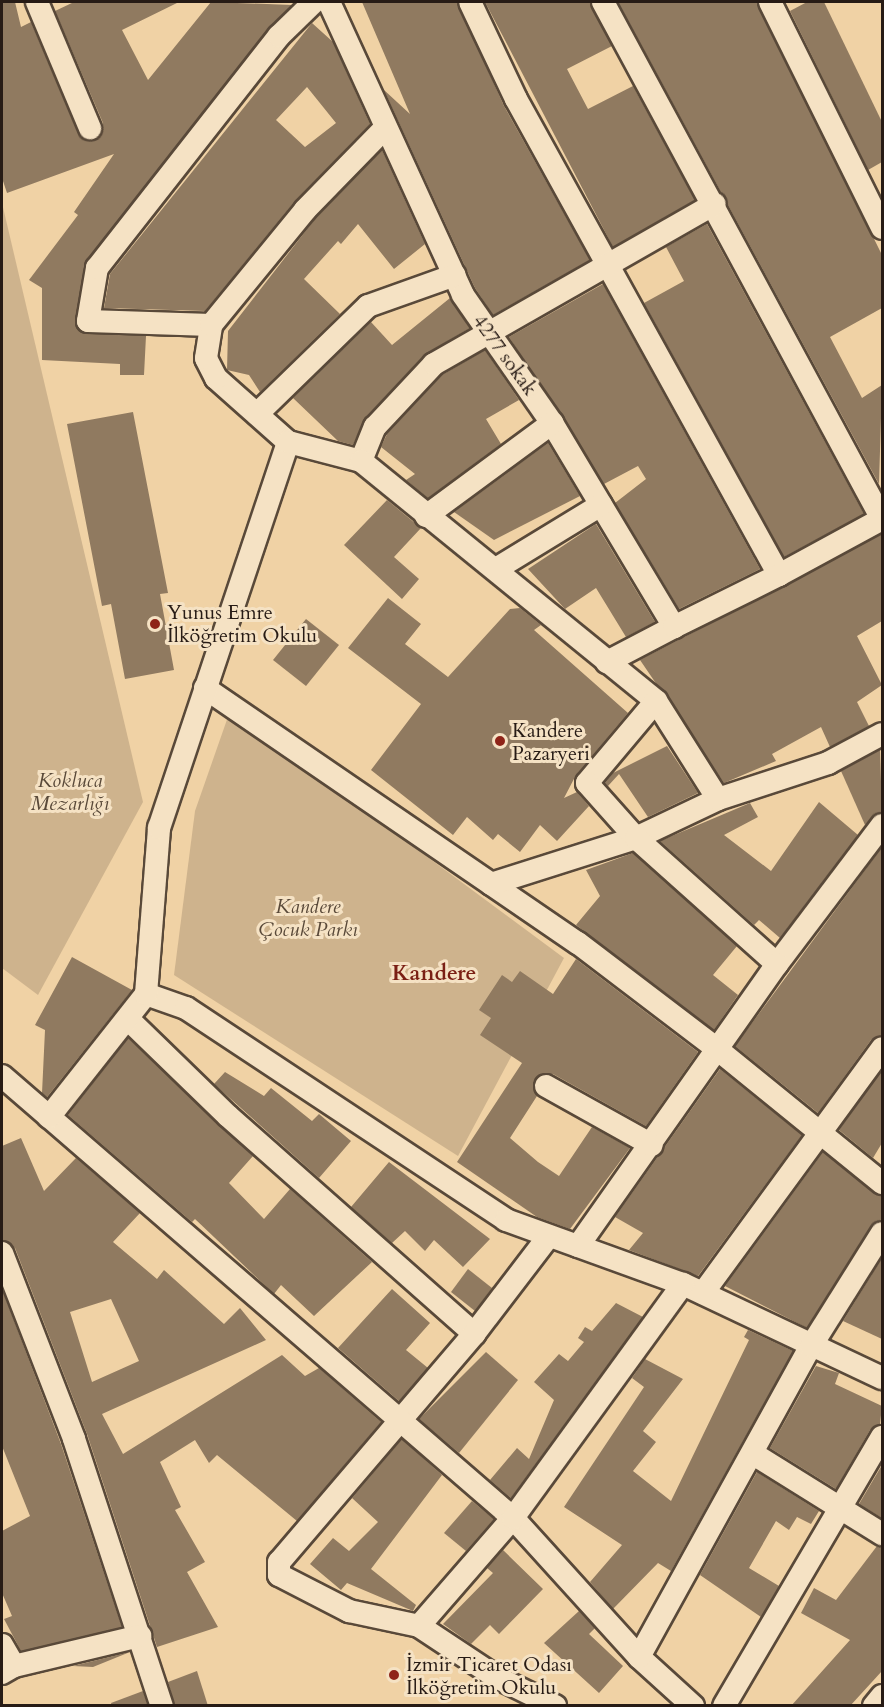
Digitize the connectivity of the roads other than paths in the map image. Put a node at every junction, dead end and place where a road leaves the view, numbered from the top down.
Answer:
1 (37, 2) edge
2 (314, 2) edge
3 (329, 2) edge
4 (470, 2) edge
5 (603, 2) edge
6 (770, 2) edge
7 (90, 128) dead end
8 (384, 129) junction
9 (716, 204) junction
10 (882, 228) edge
11 (607, 265) junction
12 (455, 275) junction
13 (211, 325) junction
14 (486, 333) junction
15 (257, 414) junction
16 (552, 423) junction
17 (288, 442) junction
18 (361, 461) junction
19 (601, 505) junction
20 (426, 516) junction
21 (882, 519) edge
22 (496, 569) junction
23 (778, 575) junction
24 (674, 627) junction
25 (608, 662) junction
26 (206, 688) junction
27 (656, 701) junction
28 (882, 734) edge
29 (718, 799) junction
30 (882, 825) edge
31 (636, 838) junction
32 (491, 884) junction
33 (777, 964) junction
34 (146, 994) junction
35 (129, 1020) junction
36 (882, 1048) edge
37 (717, 1049) junction
38 (2, 1076) edge
39 (546, 1086) dead end
40 (49, 1117) junction
41 (822, 1131) junction
42 (652, 1145) junction
43 (882, 1183) edge
44 (882, 1233) edge
45 (549, 1236) junction
46 (578, 1246) junction
47 (2, 1253) edge
48 (693, 1289) junction
49 (474, 1334) junction
50 (811, 1346) junction
51 (882, 1378) edge
52 (402, 1421) junction
53 (882, 1437) edge
54 (755, 1455) junction
55 (840, 1510) junction
56 (513, 1518) junction
57 (882, 1534) edge
58 (419, 1626) junction
59 (140, 1636) junction
60 (2, 1645) edge
61 (639, 1657) junction
62 (8, 1670) edge
63 (882, 1696) edge
64 (162, 1706) edge
65 (555, 1706) edge
66 (693, 1706) edge
67 (724, 1706) edge
68 (874, 1706) edge

1 - 7 street
2 - 13 street
3 - 8 street, 4277 sokak
4 - 11 street
5 - 9 street
6 - 10 street
8 - 12 street, 4277 sokak
8 - 13 street
9 - 11 street
9 - 21 street
11 - 14 street
11 - 23 street
12 - 14 street, 4277 sokak
12 - 15 street
13 - 15 street
14 - 16 street, 4277 sokak
14 - 18 street
15 - 17 street
16 - 19 street, 4277 sokak
16 - 20 street
17 - 18 street
17 - 26 street
18 - 20 street
19 - 22 street
19 - 24 street, 4277 sokak
20 - 22 street
21 - 23 street
22 - 25 street
23 - 24 street
24 - 25 street
25 - 27 street
26 - 32 street
26 - 34 street
27 - 29 street
27 - 31 street
28 - 29 street
29 - 31 street
30 - 33 street
31 - 32 street
31 - 33 street
32 - 37 street
33 - 37 street
34 - 35 street
34 - 45 street
35 - 40 street
35 - 49 street
36 - 41 street
37 - 41 street
37 - 42 street
38 - 40 street
39 - 42 street
40 - 52 street
41 - 43 street
41 - 48 street
42 - 46 street
44 - 50 street
45 - 46 street
45 - 49 street
46 - 48 street
47 - 59 street
48 - 50 street
48 - 56 street
49 - 52 street
50 - 51 street
50 - 54 street
52 - 56 street
52 - 58 street
53 - 55 street
54 - 55 street
54 - 61 street
55 - 57 street
55 - 67 street
56 - 58 street
56 - 61 street
58 - 65 street
59 - 62 street
59 - 64 street
60 - 62 street
61 - 66 street
63 - 68 street

